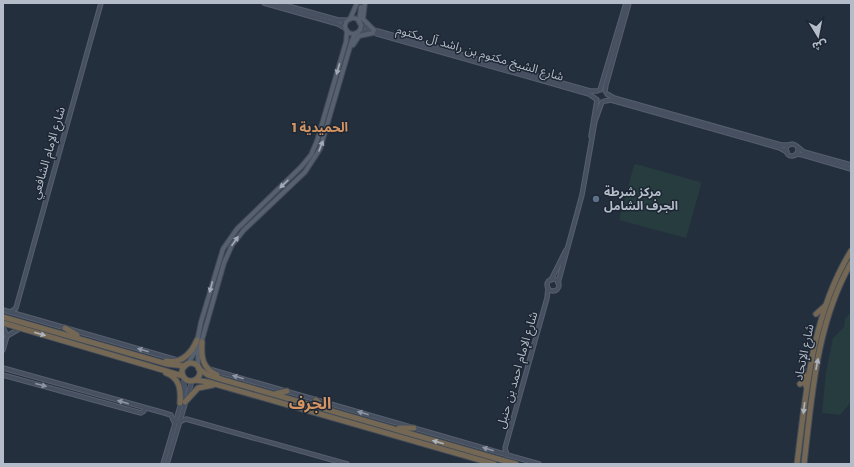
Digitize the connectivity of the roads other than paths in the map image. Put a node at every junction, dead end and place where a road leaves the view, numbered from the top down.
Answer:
1 (100, 3) edge
2 (264, 3) edge
3 (277, 3) edge
4 (357, 3) edge
5 (364, 3) edge
6 (626, 3) edge
7 (629, 3) edge
8 (349, 20) junction
9 (335, 23) junction
10 (360, 23) junction
11 (330, 27) dead end
12 (347, 30) junction
13 (357, 32) junction
14 (374, 32) junction
15 (348, 56) junction
16 (598, 90) junction
17 (606, 93) junction
18 (596, 100) junction
19 (603, 101) junction
20 (591, 139) junction
21 (789, 145) junction
22 (798, 147) junction
23 (786, 152) junction
24 (796, 154) junction
25 (851, 165) edge
26 (851, 169) edge
27 (568, 248) junction
28 (851, 251) edge
29 (851, 263) edge
30 (551, 280) junction
31 (558, 283) junction
32 (548, 288) junction
33 (555, 291) junction
34 (547, 298) junction
35 (826, 303) junction
36 (16, 308) junction
37 (3, 310) edge
38 (11, 312) junction
39 (18, 314) junction
40 (816, 314) dead end
41 (3, 317) edge
42 (3, 323) edge
43 (3, 327) edge
44 (22, 328) junction
45 (65, 328) junction
46 (7, 336) junction
47 (89, 341) junction
48 (200, 341) junction
49 (3, 350) edge
50 (151, 359) junction
51 (180, 360) junction
52 (186, 365) junction
53 (151, 366) junction
54 (206, 367) junction
55 (3, 368) edge
56 (802, 368) dead end
57 (199, 369) junction
58 (18, 372) junction
59 (3, 375) edge
60 (183, 377) junction
61 (17, 379) junction
62 (194, 380) junction
63 (224, 380) junction
64 (800, 384) dead end
65 (807, 384) junction
66 (218, 385) junction
67 (287, 391) junction
68 (273, 394) junction
69 (316, 400) junction
70 (183, 403) junction
71 (144, 408) junction
72 (326, 409) junction
73 (179, 412) junction
74 (170, 414) junction
75 (186, 419) junction
76 (177, 422) junction
77 (391, 428) junction
78 (414, 428) junction
79 (177, 444) dead end
80 (172, 446) junction
81 (505, 448) junction
82 (500, 453) junction
83 (507, 455) junction
84 (163, 464) edge
85 (167, 464) edge
86 (347, 464) edge
87 (494, 464) edge
88 (516, 464) edge
89 (538, 464) edge
90 (797, 464) edge
91 (804, 464) edge

1 - 36 street, شارع الإمام الشافعي
2 - 9 street
3 - 8 street
4 - 8 main road
5 - 10 main road
5 - 14 main road
6 - 16 street
7 - 17 street
8 - 10 main road
8 - 12 main road
9 - 11 street
9 - 12 street
10 - 13 main road
10 - 14 street, شارع الشيخ مكتوم بن راشد آل مكتوم
12 - 13 main road
12 -> 48 main road
13 - 14 street, شارع الشيخ مكتوم بن راشد آل مكتوم
13 - 15 main road
14 - 15 main road
14 - 16 street, شارع الشيخ مكتوم بن راشد آل مكتوم
14 - 18 street, شارع الشيخ مكتوم بن راشد آل مكتوم
48 -> 15 main road
16 - 17 street, شارع الشيخ مكتوم بن راشد آل مكتوم
16 - 18 street
17 - 19 street
17 - 21 street
18 - 19 street, شارع الشيخ مكتوم بن راشد آل مكتوم
18 - 20 street
19 - 20 street
19 - 23 street
20 - 27 street
21 - 22 street
21 - 23 street
22 - 24 street
22 - 25 street
23 - 24 street
24 - 26 street
27 - 30 street
27 - 31 street
28 - 35 highway, شارع الإتحاد
91 -> 29 highway, شارع الإتحاد
30 - 31 street
30 - 32 street
31 - 33 street
32 - 33 street
32 - 34 street, شارع الإمام احمد بن حنبل
33 - 34 street, شارع الإمام احمد بن حنبل
34 - 81 street, شارع الإمام احمد بن حنبل
35 - 40 highway
35 - 65 highway, شارع الإتحاد
36 - 38 street
36 - 39 street
37 - 38 street
38 - 39 street
39 - 45 street
41 - 47 highway
42 - 44 highway
43 - 46 street
44 - 46 street
44 -> 53 highway
45 - 47 highway
51 -> 45 street
46 - 49 street
47 - 50 highway
48 - 51 highway
48 - 52 main road
48 - 54 highway
48 - 57 main road
50 - 51 highway
50 - 52 highway
52 - 57 highway
52 - 60 highway
53 - 60 highway
53 - 70 highway
54 - 63 highway
67 -> 54 street
55 - 58 street
56 - 65 highway
57 - 62 highway
57 - 63 highway
58 - 61 street
71 -> 58 street
59 - 61 street
60 - 62 highway
60 - 70 street
61 -> 71 street
62 - 66 highway
62 - 70 street
63 - 68 highway
64 - 65 highway
65 -> 90 highway, شارع الإتحاد
66 - 70 highway
66 - 87 highway
67 - 68 highway
67 - 69 street
68 - 72 highway
69 - 72 highway
78 -> 69 street
70 - 73 street
71 - 74 street
72 - 77 highway
73 - 74 street
73 - 75 street
73 - 76 street
74 - 76 street
75 - 76 street
75 - 86 street
76 - 80 street
76 - 84 street
77 - 78 highway
88 -> 77 highway
82 -> 78 street
79 - 80 street
80 - 85 street
81 - 82 street, شارع الإمام احمد بن حنبل
81 - 83 street
82 - 83 street
83 - 89 street

